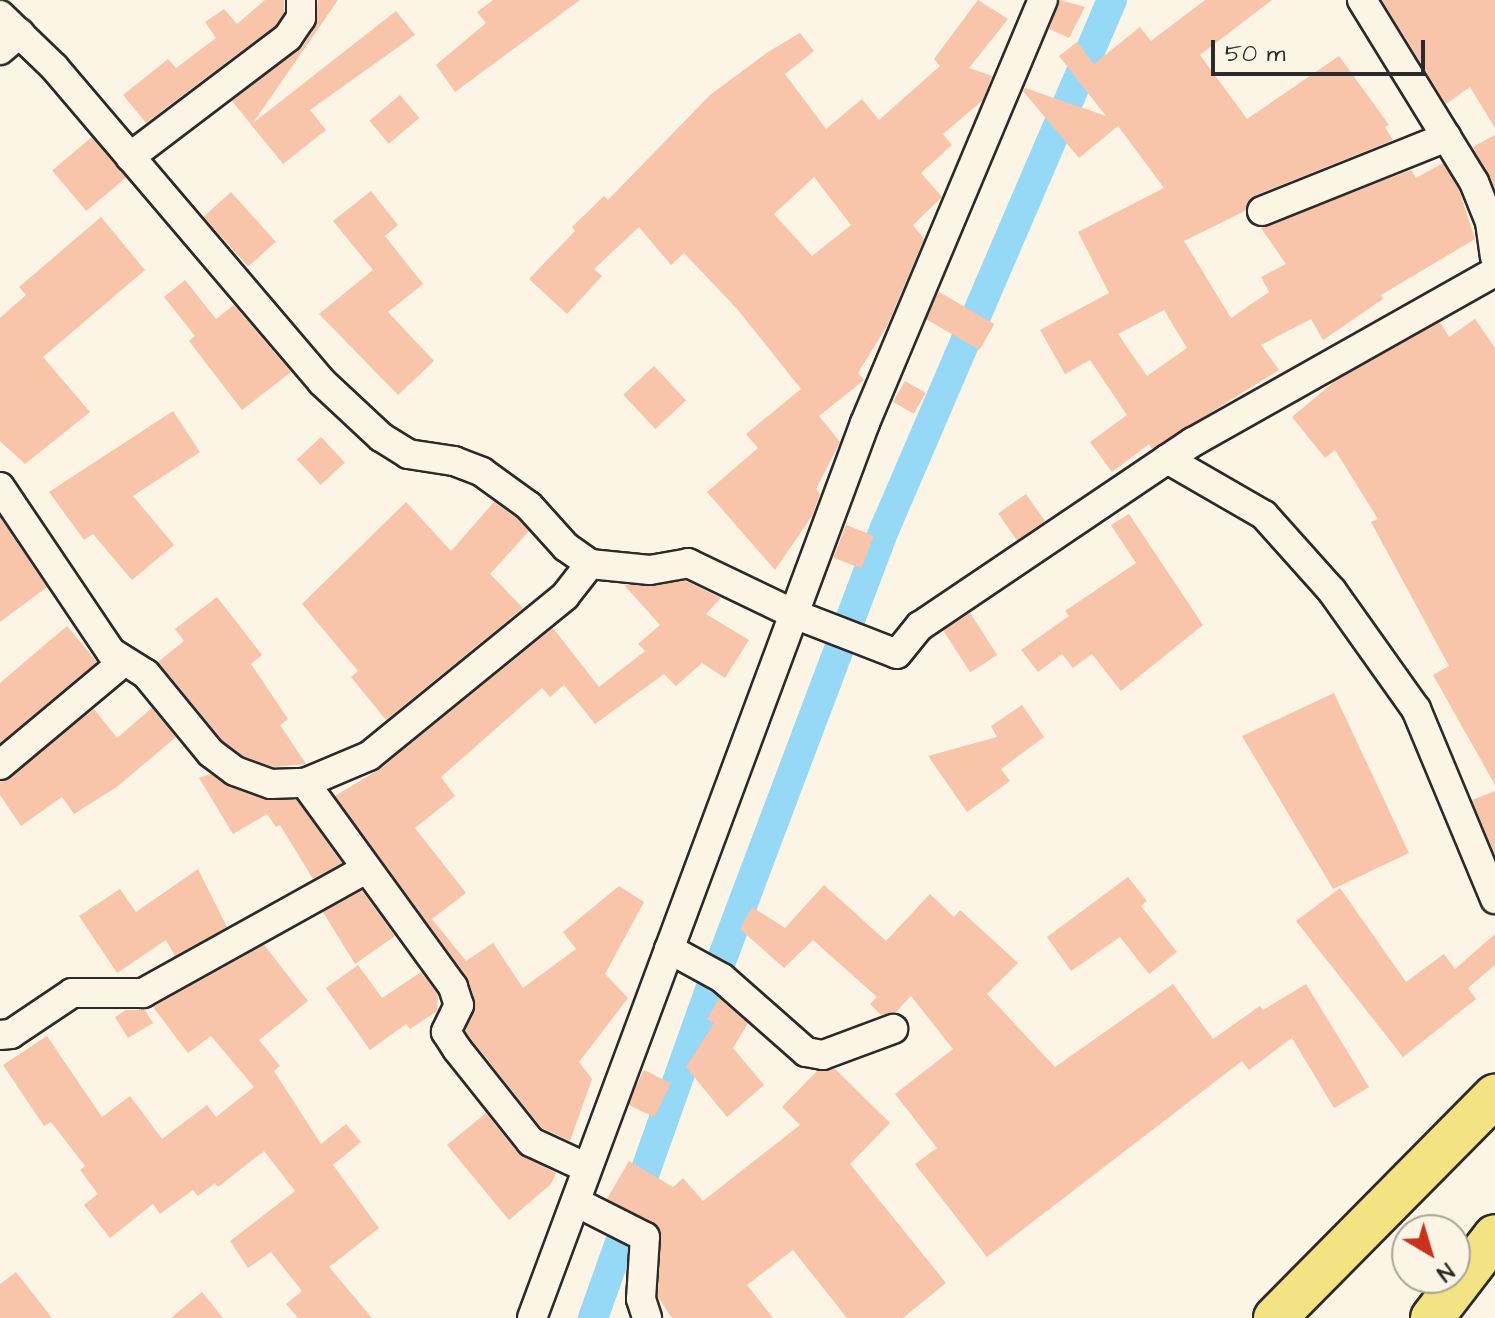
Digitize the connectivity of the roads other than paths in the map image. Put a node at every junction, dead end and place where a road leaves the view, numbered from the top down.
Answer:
1 (301, 0) edge
2 (1043, 0) edge
3 (1362, 0) edge
4 (7, 33) edge
5 (1447, 137) junction
6 (130, 157) junction
7 (1262, 211) dead end
8 (1495, 257) edge
9 (1495, 272) edge
10 (1167, 459) junction
11 (0, 487) edge
12 (590, 564) junction
13 (806, 619) junction
14 (122, 663) junction
15 (0, 765) edge
16 (305, 783) junction
17 (364, 870) junction
18 (1495, 899) edge
19 (669, 949) junction
20 (893, 1029) dead end
21 (0, 1035) edge
22 (1495, 1096) edge
23 (585, 1167) junction
24 (576, 1202) junction
25 (1495, 1236) edge
26 (532, 1318) edge
27 (647, 1318) edge
28 (1275, 1318) edge
29 (1432, 1318) edge

1 - 6 street
2 - 13 street
3 - 5 street
4 - 6 street
5 - 7 street
5 - 8 street
6 - 12 street
9 - 10 street
10 - 13 street
10 - 18 street
11 - 14 street
12 - 13 street
12 - 16 street
13 - 19 street
14 - 15 street
14 - 16 street
16 - 17 street
17 - 21 street
17 - 23 street
19 - 20 street
19 - 23 street
22 - 28 highway
23 - 24 street
24 - 26 street
24 - 27 street
25 - 29 highway

